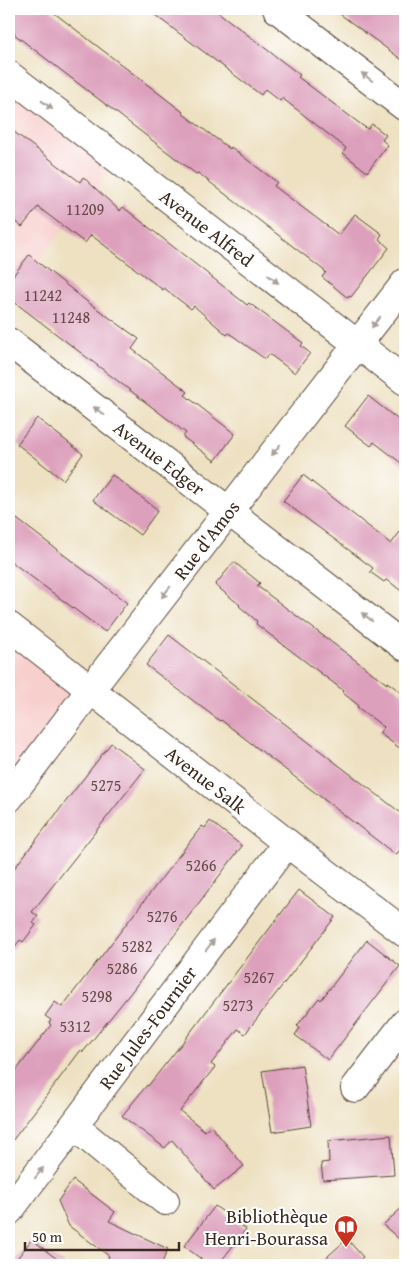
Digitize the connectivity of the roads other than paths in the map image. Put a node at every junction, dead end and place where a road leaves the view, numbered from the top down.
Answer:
1 (278, 9) edge
2 (9, 75) edge
3 (405, 107) edge
4 (405, 283) edge
5 (9, 342) edge
6 (358, 345) junction
7 (405, 381) edge
8 (229, 511) junction
9 (9, 626) edge
10 (405, 647) edge
11 (91, 689) junction
12 (9, 798) edge
13 (287, 843) junction
14 (405, 933) edge
15 (405, 1023) edge
16 (355, 1088) dead end
17 (74, 1126) junction
18 (165, 1200) dead end
19 (9, 1211) edge

3 -> 1 street
2 -> 6 street, Avenue Alfred
4 -> 6 street, Rue d'Amos
8 -> 5 street, Avenue Edger
6 - 7 street, Avenue Alfred
6 -> 8 street, Rue d'Amos
10 -> 8 street, Avenue Edger
8 -> 11 street, Rue d'Amos
9 - 11 street, Avenue Salk
11 - 12 street, Rue d'Amos
11 - 13 street, Avenue Salk
13 - 14 street, Avenue Salk
17 -> 13 street, Rue Jules-Fournier
15 - 16 street
17 - 18 street
19 -> 17 street, Rue Jules-Fournier

